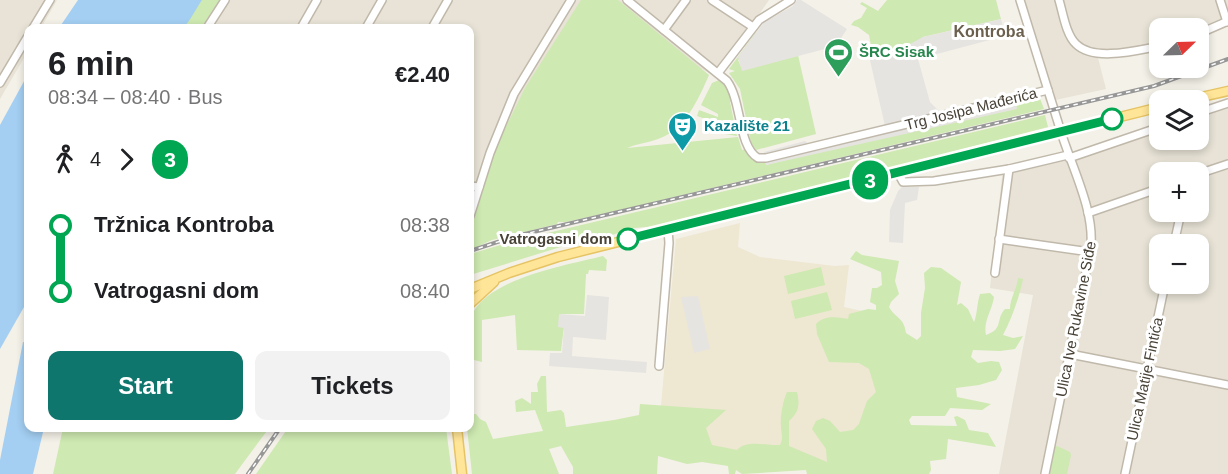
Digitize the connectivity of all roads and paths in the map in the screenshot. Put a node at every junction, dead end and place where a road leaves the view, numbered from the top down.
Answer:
1 (50, 0) edge
2 (225, 0) edge
3 (317, 0) edge
4 (382, 0) edge
5 (448, 0) edge
6 (571, 0) edge
7 (627, 0) edge
8 (686, 0) edge
9 (712, 0) edge
10 (791, 0) edge
11 (1020, 0) edge
12 (1059, 0) edge
13 (1220, 0) edge
14 (1227, 21) edge
15 (35, 24) edge
16 (210, 24) edge
17 (303, 24) edge
18 (368, 24) edge
19 (434, 24) edge
20 (753, 27) junction
21 (1209, 29) edge
22 (664, 30) junction
23 (24, 43) edge
24 (1149, 48) edge
25 (718, 73) junction
26 (0, 83) edge
27 (1048, 90) junction
28 (1228, 91) edge
29 (1209, 95) edge
30 (1228, 103) edge
31 (1209, 109) edge
32 (1149, 111) edge
33 (1060, 131) junction
34 (1149, 131) edge
35 (1069, 156) junction
36 (1228, 164) edge
37 (1009, 169) junction
38 (1209, 170) edge
39 (900, 177) junction
40 (474, 186) edge
41 (479, 187) junction
42 (1149, 192) edge
43 (474, 203) edge
44 (1088, 213) junction
45 (668, 230) junction
46 (999, 239) junction
47 (1090, 252) junction
48 (509, 273) junction
49 (995, 273) dead end
50 (490, 280) junction
51 (474, 282) edge
52 (474, 287) edge
53 (1164, 294) edge
54 (474, 300) edge
55 (1070, 354) junction
56 (659, 366) dead end
57 (1147, 369) junction
58 (1228, 385) edge
59 (457, 432) edge
60 (462, 474) edge
61 (1045, 474) edge
62 (1125, 474) edge

1 - 15 street
2 - 16 street
3 - 17 street
4 - 18 street
5 - 19 street
6 - 41 street
7 - 22 street
8 - 22 street
9 - 20 street
10 - 20 street
11 - 27 street, Ulica Ive Rukavine Siđe
12 - 24 street
13 - 14 street
14 - 21 street
20 - 25 street
22 - 25 street
23 - 26 street
25 - 27 street, Trg Josipa Mađerića
27 - 33 street, Ulica Ive Rukavine Siđe
28 - 29 main road
30 - 31 street
32 - 33 main road
33 - 35 street, Ulica Ive Rukavine Siđe
33 - 39 main road
34 - 35 street
35 - 37 street
35 - 44 street, Ulica Ive Rukavine Siđe
36 - 38 street
37 - 39 street
37 - 46 street
39 - 45 main road
40 - 41 street
41 - 43 street
42 - 44 street
44 - 47 street, Ulica Ive Rukavine Siđe
45 - 48 main road
45 - 56 street
46 - 47 street
46 - 49 street
47 - 55 street, Ulica Ive Rukavine Siđe
48 - 50 main road
48 - 54 main road
50 - 51 main road
50 - 52 main road
53 - 57 street, Ulica Matije Fintića
55 - 57 street
55 - 61 street, Ulica Ive Rukavine Siđe
57 - 58 street
57 - 62 street, Ulica Matije Fintića
59 - 60 main road

